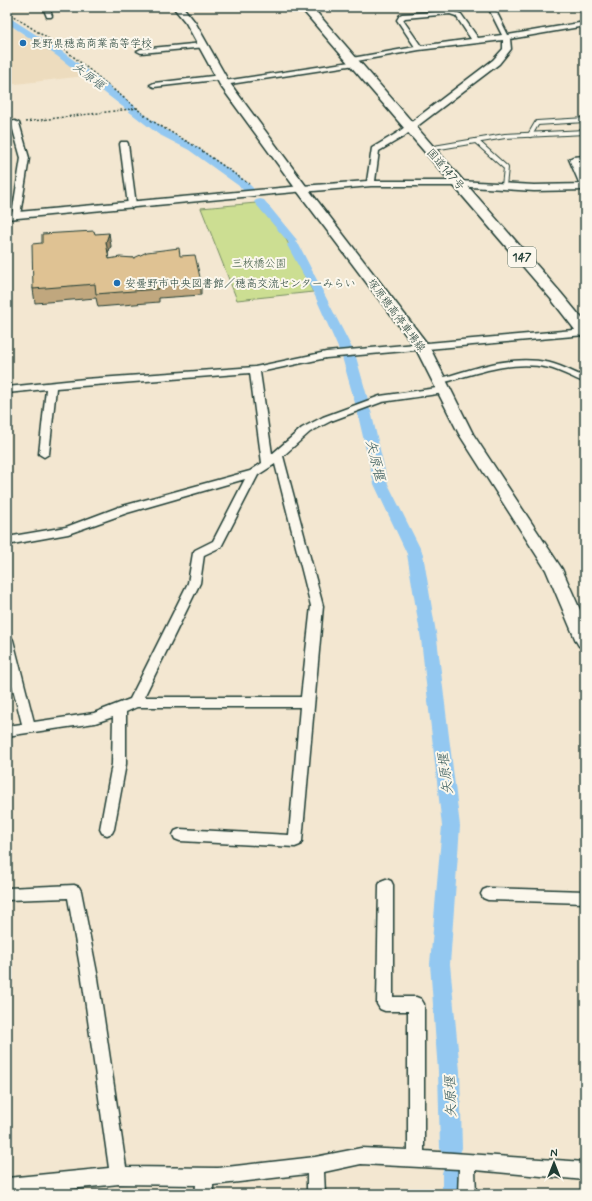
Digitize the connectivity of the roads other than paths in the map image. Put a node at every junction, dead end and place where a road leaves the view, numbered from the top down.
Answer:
1 (46, 7) edge
2 (178, 7) edge
3 (306, 7) edge
4 (491, 7) edge
5 (49, 16) dead end
6 (585, 24) edge
7 (506, 37) junction
8 (475, 40) junction
9 (203, 45) junction
10 (420, 48) junction
11 (141, 51) dead end
12 (353, 61) junction
13 (223, 80) junction
14 (154, 85) dead end
15 (585, 120) edge
16 (11, 124) edge
17 (409, 127) junction
18 (585, 132) edge
19 (530, 135) junction
20 (476, 141) junction
21 (124, 144) dead end
22 (428, 149) junction
23 (585, 158) edge
24 (371, 182) junction
25 (458, 184) junction
26 (504, 186) junction
27 (585, 187) edge
28 (302, 189) junction
29 (132, 205) junction
30 (11, 216) edge
31 (585, 332) edge
32 (422, 346) junction
33 (255, 370) junction
34 (585, 380) edge
35 (442, 385) junction
36 (51, 386) junction
37 (7, 390) edge
38 (44, 454) dead end
39 (277, 455) junction
40 (268, 464) junction
41 (254, 473) junction
42 (7, 541) edge
43 (7, 640) edge
44 (585, 641) edge
45 (136, 702) junction
46 (307, 702) junction
47 (120, 710) junction
48 (29, 727) junction
49 (7, 731) edge
50 (107, 829) dead end
51 (180, 834) dead end
52 (386, 885) dead end
53 (7, 894) edge
54 (488, 894) dead end
55 (585, 897) edge
56 (416, 1158) junction
57 (466, 1161) junction
58 (315, 1166) junction
59 (585, 1171) edge
60 (119, 1175) junction
61 (205, 1177) junction
62 (7, 1187) edge
63 (32, 1189) edge
64 (204, 1194) edge
65 (316, 1194) edge
66 (467, 1194) edge

1 - 5 street
2 - 9 main road, 塚原穂高停車場線
3 - 12 highway, 国道147号 / 147
4 - 7 street
6 - 7 street
7 - 8 street
7 - 17 street
8 - 10 street
8 - 10 street
9 - 11 street
9 - 13 main road, 塚原穂高停車場線
10 - 12 street
12 - 13 street
12 - 17 highway, 国道147号 / 147
13 - 14 street
13 - 28 main road, 塚原穂高停車場線
15 - 19 lane
16 - 30 street
17 - 22 highway, 国道147号 / 147
17 - 24 street
18 - 19 lane
19 - 20 lane
20 - 22 lane
20 - 26 lane
21 - 29 street
22 - 25 highway, 国道147号 / 147
23 - 27 street
24 - 25 street
24 - 28 street
25 - 26 street
25 - 31 highway, 国道147号 / 147
26 - 27 street
28 - 29 street
28 - 32 main road, 塚原穂高停車場線
29 - 30 street
31 - 32 street
32 - 33 street
32 - 35 main road, 塚原穂高停車場線
33 - 36 street
33 - 40 street
34 - 35 lane
35 - 39 street
35 - 44 main road, 塚原穂高停車場線
36 - 37 street
36 - 38 street
39 - 40 street
39 - 46 street
40 - 41 street
41 - 42 street
41 - 45 street
43 - 48 street
45 - 46 street
45 - 47 street
46 - 51 street
47 - 48 street
47 - 50 street
48 - 49 street
52 - 56 street
53 - 60 street
54 - 55 street
56 - 57 street
56 - 58 street
57 - 59 street
57 - 66 street
58 - 61 street
58 - 65 street
60 - 61 street
60 - 63 street
61 - 64 street
62 - 63 street

